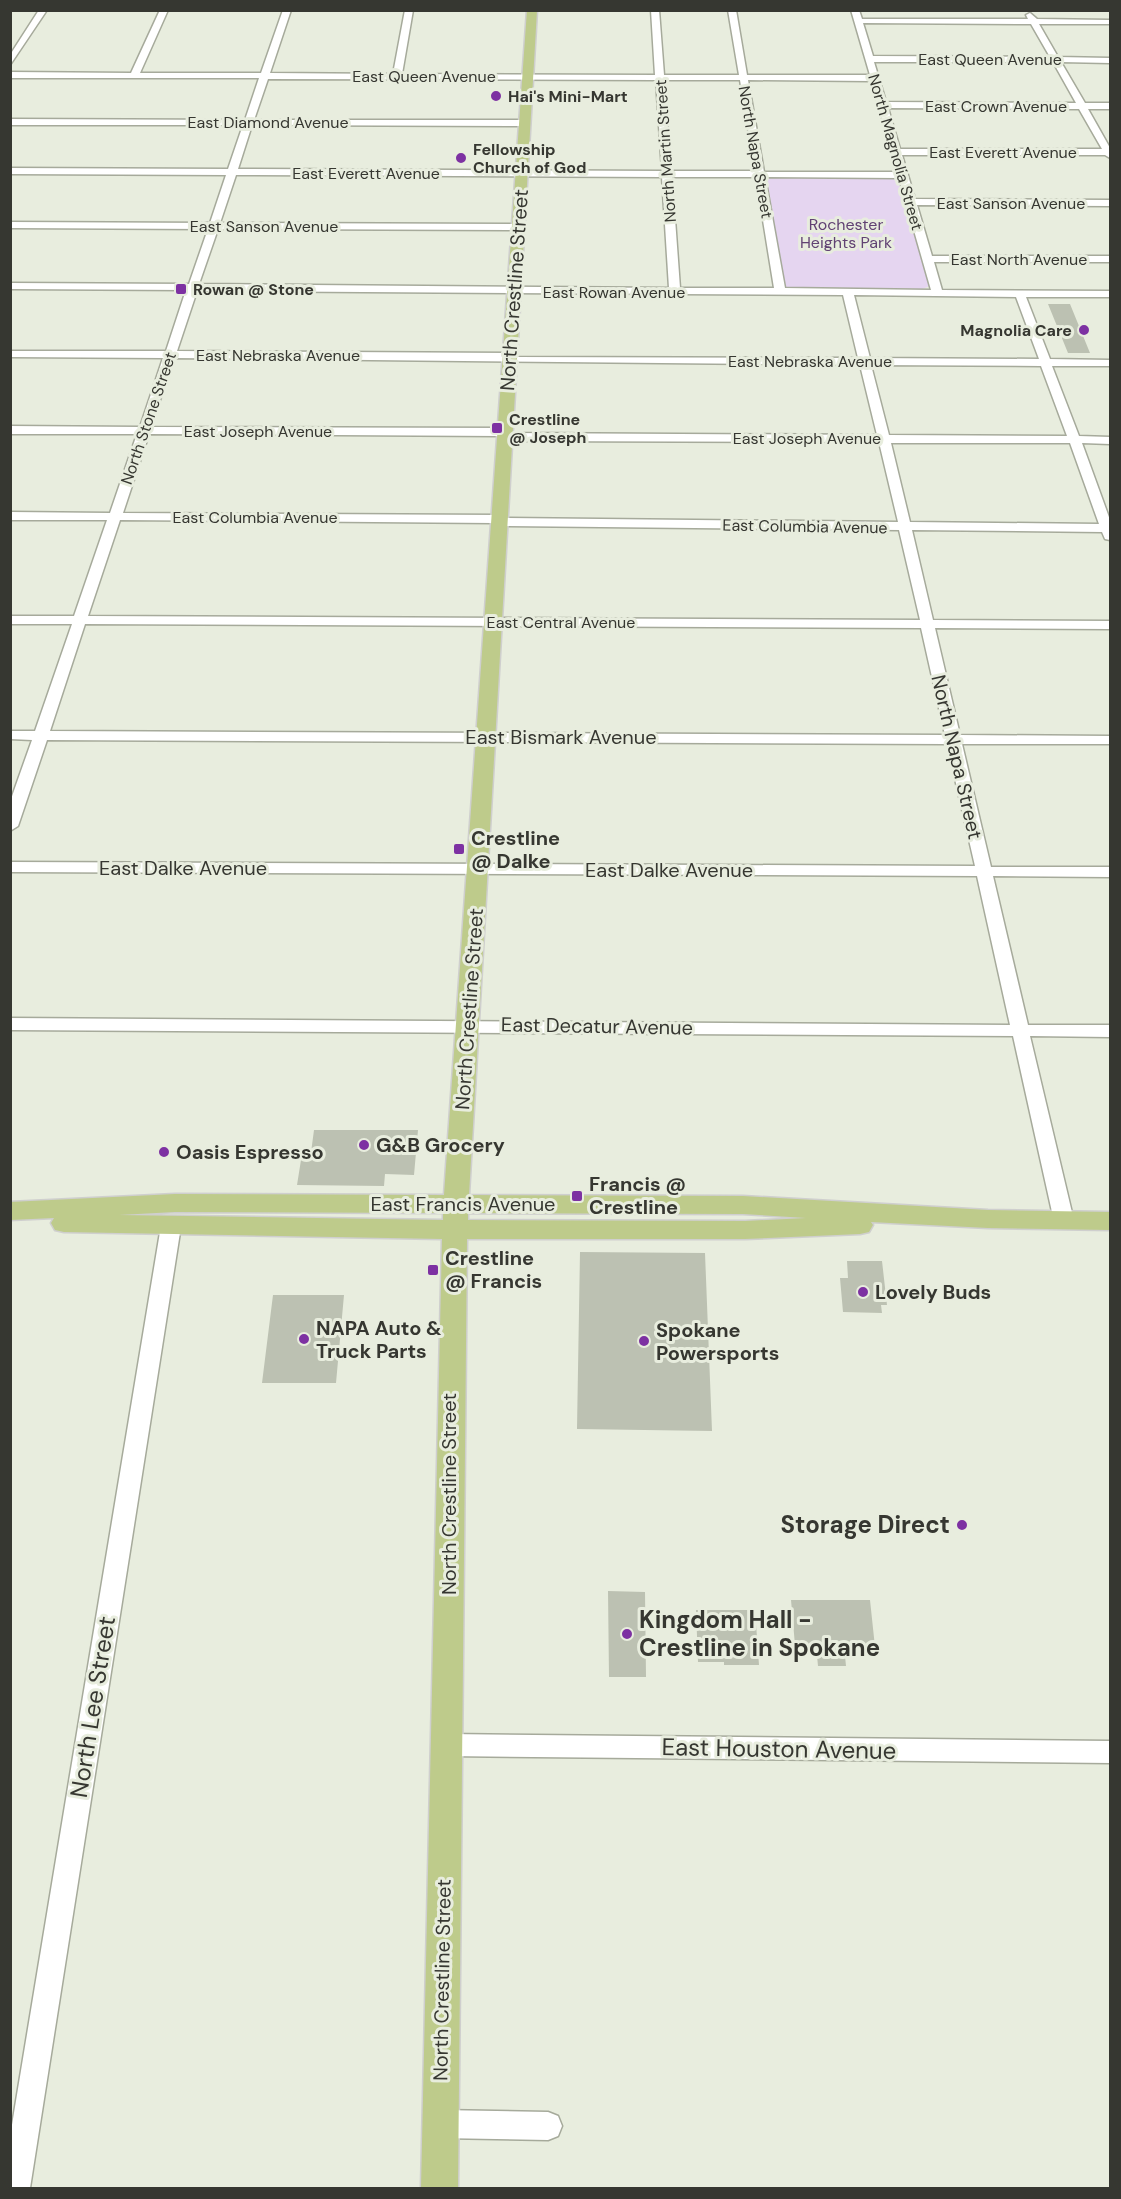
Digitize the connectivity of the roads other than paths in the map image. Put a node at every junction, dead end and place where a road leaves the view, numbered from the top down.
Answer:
1 (43, 10) edge
2 (164, 10) edge
3 (287, 10) edge
4 (409, 10) edge
5 (532, 10) edge
6 (655, 10) edge
7 (732, 10) edge
8 (855, 10) edge
9 (1027, 10) edge
10 (859, 21) junction
11 (1034, 22) junction
12 (1110, 22) edge
13 (870, 59) junction
14 (1055, 59) junction
15 (1110, 60) edge
16 (10, 63) edge
17 (10, 75) edge
18 (134, 76) junction
19 (265, 76) junction
20 (397, 76) junction
21 (528, 77) junction
22 (660, 77) junction
23 (743, 77) junction
24 (873, 78) junction
25 (882, 105) junction
26 (1083, 106) junction
27 (1110, 106) edge
28 (10, 122) edge
29 (249, 122) junction
30 (525, 123) junction
31 (895, 152) junction
32 (1110, 153) edge
33 (10, 171) edge
34 (232, 172) junction
35 (522, 173) junction
36 (666, 174) junction
37 (759, 174) junction
38 (901, 175) junction
39 (911, 202) junction
40 (1110, 203) edge
41 (10, 225) edge
42 (214, 226) junction
43 (518, 227) junction
44 (927, 259) junction
45 (1110, 260) edge
46 (10, 286) edge
47 (194, 286) junction
48 (513, 290) junction
49 (675, 292) junction
50 (780, 293) junction
51 (848, 294) junction
52 (938, 294) junction
53 (1020, 294) junction
54 (1110, 294) edge
55 (10, 354) edge
56 (170, 355) junction
57 (510, 358) junction
58 (867, 362) junction
59 (1047, 363) junction
60 (1110, 363) edge
61 (10, 430) edge
62 (144, 431) junction
63 (504, 434) junction
64 (885, 439) junction
65 (1075, 440) junction
66 (1110, 440) edge
67 (10, 516) edge
68 (114, 517) junction
69 (499, 520) junction
70 (905, 527) junction
71 (1110, 530) edge
72 (10, 620) edge
73 (80, 620) junction
74 (493, 622) junction
75 (927, 624) junction
76 (1110, 625) edge
77 (10, 735) edge
78 (42, 735) junction
79 (485, 736) junction
80 (953, 738) junction
81 (1110, 740) edge
82 (10, 826) edge
83 (10, 867) edge
84 (478, 868) junction
85 (982, 871) junction
86 (1110, 872) edge
87 (10, 1024) edge
88 (467, 1025) junction
89 (1020, 1030) junction
90 (1110, 1031) edge
91 (10, 1211) edge
92 (456, 1216) junction
93 (10, 1221) edge
94 (1064, 1221) junction
95 (1110, 1221) edge
96 (171, 1226) junction
97 (447, 1744) junction
98 (1110, 1752) edge
99 (440, 2124) junction
100 (548, 2126) dead end
101 (16, 2188) edge
102 (439, 2188) edge

1 - 16 street
2 - 18 street
3 - 19 street, North Stone Street
4 - 20 street
5 - 21 main road, North Crestline Street
6 - 22 street, North Martin Street
7 - 23 street, North Napa Street
8 - 10 street, North Magnolia Street
9 - 11 street
10 - 11 street
10 - 13 street, North Magnolia Street
11 - 12 street
11 - 14 street
13 - 14 street, East Queen Avenue
13 - 24 street, North Magnolia Street
14 - 15 street, East Queen Avenue
14 - 26 street
17 - 18 street, East Queen Avenue
18 - 19 street, East Queen Avenue
19 - 20 street, East Queen Avenue
19 - 29 street, North Stone Street
20 - 21 street, East Queen Avenue
21 - 22 street, East Queen Avenue
21 - 30 main road, North Crestline Street
22 - 23 street, East Queen Avenue
22 - 36 street, North Martin Street
23 - 24 street, East Queen Avenue
23 - 37 street, North Napa Street
24 - 25 street, North Magnolia Street
25 - 26 street, East Crown Avenue
25 - 31 street, North Magnolia Street
26 - 27 street, East Crown Avenue
26 - 32 street
28 - 29 street, East Diamond Avenue
29 - 30 street, East Diamond Avenue
29 - 34 street, North Stone Street
30 - 35 main road, North Crestline Street
31 - 32 street, East Everett Avenue
31 - 38 street, North Magnolia Street
33 - 34 street, East Everett Avenue
34 - 35 street, East Everett Avenue
34 - 42 street, North Stone Street
35 - 36 street, East Everett Avenue
35 - 43 main road, North Crestline Street
36 - 37 street, East Everett Avenue
36 - 49 street, North Martin Street
37 - 38 street, East Everett Avenue
37 - 50 street, North Napa Street
38 - 39 street, North Magnolia Street
39 - 40 street, East Sanson Avenue
39 - 44 street, North Magnolia Street
41 - 42 street, East Sanson Avenue
42 - 43 street, East Sanson Avenue
42 - 47 street, North Stone Street
43 - 48 main road, North Crestline Street
44 - 45 street, East North Avenue
44 - 52 street, North Magnolia Street
46 - 47 street, East Rowan Avenue
47 - 48 street, East Rowan Avenue
47 - 56 street, North Stone Street
48 - 49 street, East Rowan Avenue
48 - 57 main road, North Crestline Street
49 - 50 street, East Rowan Avenue
50 - 51 street, East Rowan Avenue
51 - 52 street, East Rowan Avenue
51 - 58 street, North Napa Street
52 - 53 street, East Rowan Avenue
53 - 54 street, East Rowan Avenue
53 - 59 street
55 - 56 street, East Nebraska Avenue
56 - 57 street, East Nebraska Avenue
56 - 62 street, North Stone Street
57 - 58 street, East Nebraska Avenue
57 - 63 main road, North Crestline Street
58 - 59 street, East Nebraska Avenue
58 - 64 street, North Napa Street
59 - 60 street, East Nebraska Avenue
59 - 65 street
61 - 62 street, East Joseph Avenue
62 - 63 street, East Joseph Avenue
62 - 68 street, North Stone Street
63 - 64 street, East Joseph Avenue
63 - 69 main road, North Crestline Street
64 - 65 street, East Joseph Avenue
64 - 70 street, North Napa Street
65 - 66 street, East Joseph Avenue
65 - 71 street
67 - 68 street, East Columbia Avenue
68 - 69 street, East Columbia Avenue
68 - 73 street, North Stone Street
69 - 70 street, East Columbia Avenue
69 - 74 main road, North Crestline Street
70 - 71 street, East Columbia Avenue
70 - 75 street, North Napa Street
72 - 73 street, East Central Avenue
73 - 74 street, East Central Avenue
73 - 78 street, North Stone Street
74 - 75 street, East Central Avenue
74 - 79 main road, North Crestline Street
75 - 76 street, East Central Avenue
75 - 80 street, North Napa Street
77 - 78 street, East Bismark Avenue
78 - 79 street, East Bismark Avenue
78 - 82 street, North Stone Street
79 - 80 street, East Bismark Avenue
79 - 84 main road, North Crestline Street
80 - 81 street, East Bismark Avenue
80 - 85 street, North Napa Street
83 - 84 street, East Dalke Avenue
84 - 85 street, East Dalke Avenue
84 - 88 main road, North Crestline Street
85 - 86 street, East Dalke Avenue
85 - 89 street, North Napa Street
87 - 88 street, East Decatur Avenue
88 - 89 street, East Decatur Avenue
88 - 92 main road, North Crestline Street
89 - 90 street, East Decatur Avenue
89 - 94 street, North Napa Street
91 - 92 main road, East Francis Avenue
92 - 94 main road, East Francis Avenue
92 - 96 main road, East Francis Avenue
92 - 97 main road, North Crestline Street
93 - 96 main road, East Francis Avenue
94 - 95 main road, East Francis Avenue
96 - 101 street, North Lee Street
97 - 98 street, East Houston Avenue
97 - 99 main road, North Crestline Street
99 - 100 street
99 - 102 main road, North Crestline Street

